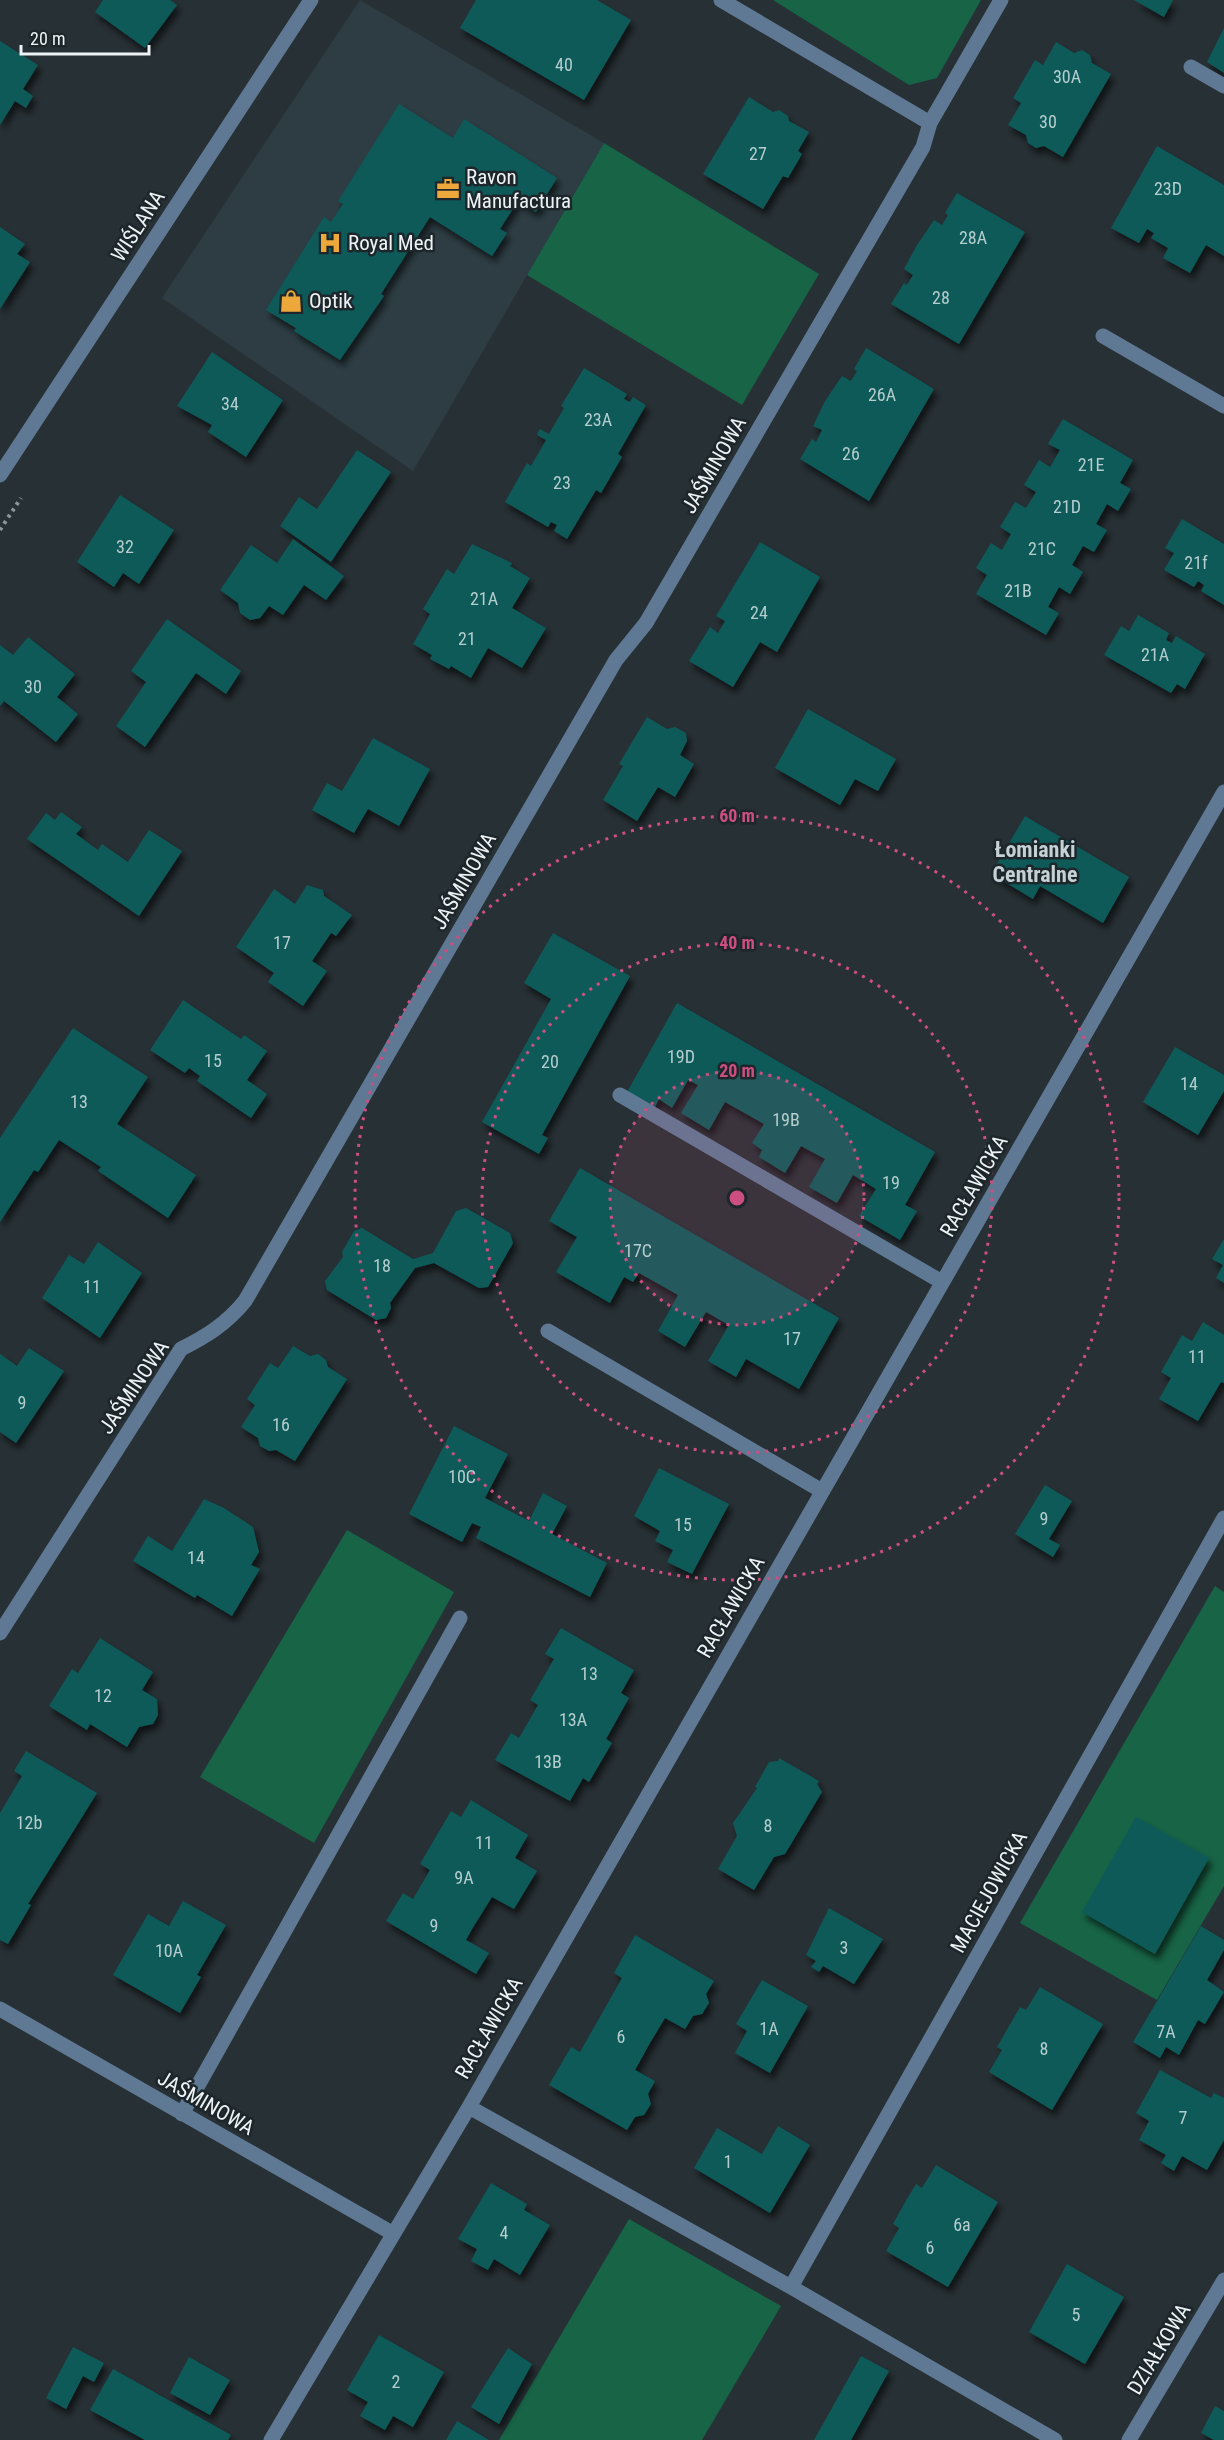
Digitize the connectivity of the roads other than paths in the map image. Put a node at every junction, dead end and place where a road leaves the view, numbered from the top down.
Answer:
1 (311, 0) edge
2 (721, 0) edge
3 (1001, 0) edge
4 (1191, 67) dead end
5 (1224, 86) edge
6 (930, 123) junction
7 (1103, 336) dead end
8 (1224, 406) edge
9 (0, 475) edge
10 (1224, 792) edge
11 (620, 1095) dead end
12 (942, 1282) junction
13 (548, 1331) dead end
14 (822, 1491) junction
15 (1224, 1518) edge
16 (460, 1618) dead end
17 (0, 1633) edge
18 (0, 2010) edge
19 (469, 2107) junction
20 (182, 2114) junction
21 (392, 2233) junction
22 (1224, 2280) edge
23 (791, 2287) junction
24 (270, 2440) edge
25 (1055, 2440) edge
26 (1129, 2440) edge

1 - 9 street, WIŚLANA
2 - 6 street
3 - 6 street, JAŚMINOWA
4 - 5 street
6 - 17 street, JAŚMINOWA
7 - 8 street
10 - 12 street, RACŁAWICKA
11 - 12 street
12 - 14 street, RACŁAWICKA
13 - 14 street
14 - 19 street, RACŁAWICKA
15 - 23 street, MACIEJOWICKA
16 - 20 street
18 - 20 street, JAŚMINOWA
19 - 21 street, RACŁAWICKA
19 - 23 street
20 - 21 street, JAŚMINOWA
21 - 24 street, RACŁAWICKA
22 - 26 street, DZIAŁKOWA
23 - 25 street

